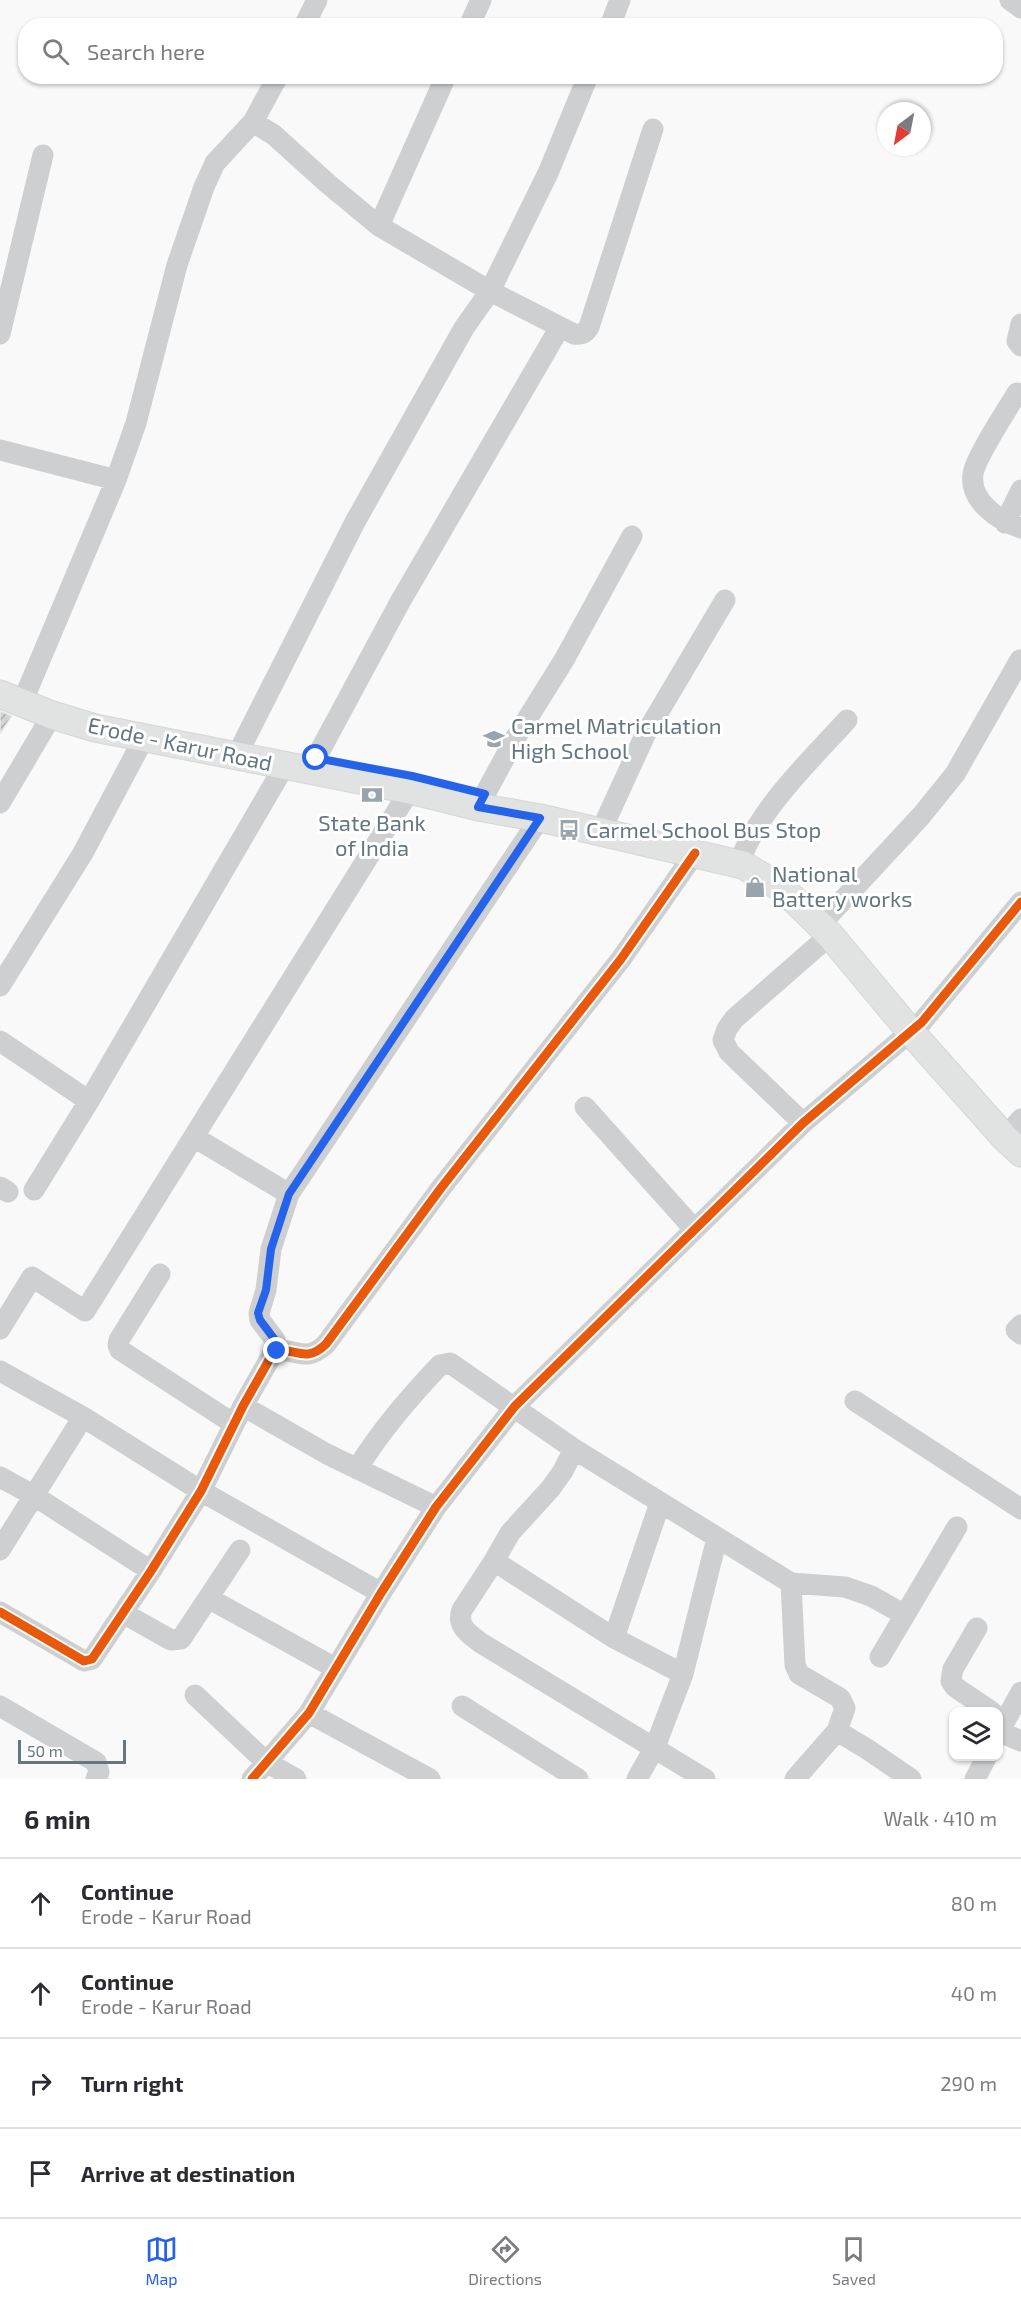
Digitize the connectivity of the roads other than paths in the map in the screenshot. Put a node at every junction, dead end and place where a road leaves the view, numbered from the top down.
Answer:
1 (317, 0) edge
2 (481, 0) edge
3 (620, 0) edge
4 (1010, 0) edge
5 (1021, 8) edge
6 (308, 18) edge
7 (473, 18) edge
8 (613, 18) edge
9 (274, 84) edge
10 (442, 84) edge
11 (585, 84) edge
12 (254, 122) junction
13 (653, 129) dead end
14 (43, 155) dead end
15 (379, 226) junction
16 (490, 291) junction
17 (1021, 324) edge
18 (560, 327) junction
19 (0, 334) edge
20 (1021, 346) edge
21 (1017, 393) dead end
22 (0, 450) edge
23 (116, 480) junction
24 (1021, 490) edge
25 (1013, 526) edge
26 (632, 536) dead end
27 (725, 600) dead end
28 (1020, 660) edge
29 (0, 678) edge
30 (27, 692) junction
31 (0, 694) edge
32 (52, 716) junction
33 (847, 720) dead end
34 (144, 738) junction
35 (243, 743) junction
36 (316, 758) junction
37 (285, 765) junction
38 (410, 790) junction
39 (481, 800) junction
40 (0, 802) edge
41 (540, 818) junction
42 (606, 820) junction
43 (695, 853) junction
44 (743, 854) junction
45 (1021, 902) edge
46 (830, 924) junction
47 (0, 986) edge
48 (916, 1026) junction
49 (0, 1041) edge
50 (89, 1101) junction
51 (585, 1107) dead end
52 (803, 1123) junction
53 (1017, 1134) edge
54 (194, 1137) junction
55 (34, 1190) dead end
56 (289, 1194) junction
57 (694, 1229) junction
58 (160, 1274) dead end
59 (1021, 1325) edge
60 (0, 1329) edge
61 (1021, 1334) edge
62 (277, 1351) junction
63 (0, 1371) edge
64 (855, 1401) dead end
65 (515, 1406) junction
66 (238, 1415) junction
67 (83, 1417) junction
68 (574, 1449) junction
69 (357, 1469) junction
70 (0, 1477) edge
71 (201, 1491) junction
72 (33, 1495) junction
73 (660, 1503) junction
74 (436, 1507) junction
75 (1021, 1509) edge
76 (957, 1527) dead end
77 (717, 1538) junction
78 (0, 1550) edge
79 (240, 1550) dead end
80 (495, 1562) junction
81 (151, 1571) junction
82 (790, 1583) junction
83 (381, 1593) junction
84 (208, 1598) junction
85 (0, 1612) edge
86 (123, 1613) junction
87 (905, 1615) junction
88 (977, 1628) dead end
89 (614, 1638) junction
90 (880, 1657) dead end
91 (335, 1668) junction
92 (683, 1674) junction
93 (1021, 1692) edge
94 (195, 1695) dead end
95 (0, 1706) edge
96 (462, 1706) dead end
97 (979, 1707) edge
98 (309, 1713) junction
99 (1003, 1717) edge
100 (1003, 1726) edge
101 (837, 1731) junction
102 (1021, 1741) edge
103 (655, 1747) junction
104 (985, 1761) edge
105 (266, 1762) junction
106 (979, 1778) edge
107 (96, 1779) edge
108 (252, 1779) edge
109 (296, 1779) edge
110 (430, 1779) edge
111 (578, 1779) edge
112 (636, 1779) edge
113 (704, 1779) edge
114 (795, 1779) edge
115 (911, 1779) edge

1 - 6 street
2 - 7 street
3 - 8 street
4 - 5 street
9 - 12 street
10 - 15 street
11 - 16 street
12 - 15 street
12 - 23 street
13 - 18 street
14 - 19 street
15 - 16 street
16 - 18 street
16 - 35 street
17 - 20 street
18 - 36 street
21 - 25 street
22 - 23 street
23 - 30 street
24 - 25 street
26 - 39 street
27 - 42 street
28 - 46 street
29 - 30 main road, Erode - Karur Road
30 - 35 main road, Erode - Karur Road
31 - 32 main road, Erode - Karur Road
32 - 34 main road, Erode - Karur Road
32 - 40 street
33 - 44 street
34 - 37 main road, Erode - Karur Road
34 - 47 street
35 - 36 main road, Erode - Karur Road
36 - 39 main road, Erode - Karur Road
37 - 38 main road, Erode - Karur Road
37 - 50 street
38 - 39 main road, Erode - Karur Road
38 - 54 street
39 - 41 main road, Erode - Karur Road
39 - 42 main road, Erode - Karur Road
41 - 43 main road, Erode - Karur Road
41 - 56 street
42 - 44 main road, Erode - Karur Road
43 - 46 main road, Erode - Karur Road
43 - 62 street
44 - 46 main road, Erode - Karur Road
45 - 48 street
46 - 48 main road, Erode - Karur Road
46 - 52 street
48 - 52 street
48 - 53 main road, Erode - Karur Road
49 - 50 street
50 - 55 street
51 - 57 street
52 - 57 street
54 - 56 street
54 - 60 street
56 - 62 street
57 - 65 street
58 - 66 street
59 - 61 street
62 - 66 street
63 - 67 street
64 - 75 street
65 - 68 street
65 - 69 street
65 - 74 street
66 - 69 street
66 - 71 street
67 - 71 street
67 - 72 street
68 - 73 street
68 - 80 street
69 - 74 street
70 - 72 street
71 - 81 street
71 - 83 street
72 - 78 street
72 - 81 street
73 - 77 street
73 - 89 street
74 - 83 street
76 - 87 street
77 - 82 street
77 - 92 street
79 - 84 street
80 - 89 street
80 - 103 street
81 - 86 street
82 - 87 street
82 - 101 street
83 - 91 street
84 - 86 street
84 - 91 street
85 - 86 street
87 - 90 street
88 - 97 street
89 - 92 street
91 - 98 street
92 - 103 street
93 - 99 street
94 - 105 street
95 - 107 street
96 - 111 street
98 - 105 street
98 - 110 street
100 - 102 street
101 - 114 street
101 - 115 street
103 - 112 street
103 - 113 street
104 - 106 street
105 - 108 street
105 - 109 street

